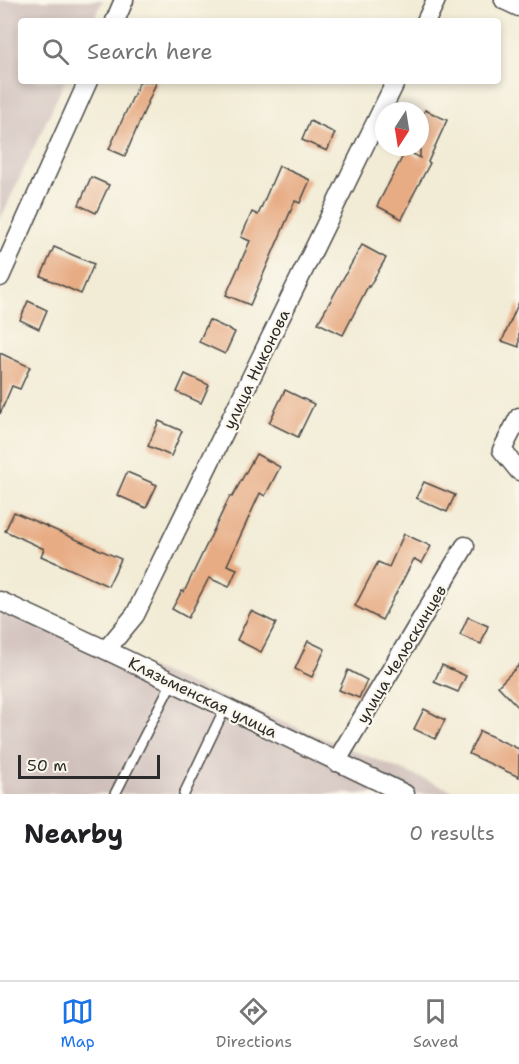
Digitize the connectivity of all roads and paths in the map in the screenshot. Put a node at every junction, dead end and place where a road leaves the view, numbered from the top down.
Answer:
1 (124, 0) edge
2 (436, 0) edge
3 (504, 0) edge
4 (519, 7) edge
5 (116, 18) edge
6 (427, 18) edge
7 (87, 84) edge
8 (395, 84) edge
9 (0, 277) edge
10 (519, 417) edge
11 (519, 471) edge
12 (465, 546) dead end
13 (0, 601) edge
14 (106, 650) junction
15 (172, 682) junction
16 (225, 708) junction
17 (336, 762) junction
18 (115, 794) edge
19 (184, 794) edge
20 (405, 794) edge

1 - 5 street
2 - 6 street
3 - 4 street
7 - 9 street
8 - 14 street, улица Никонова
10 - 11 street
12 - 17 street, улица Челюскинцев
13 - 14 street, Клязьменская улица
14 - 15 street, Клязьменская улица
15 - 16 street, Клязьменская улица
15 - 18 lane
16 - 17 street, Клязьменская улица
16 - 19 lane
17 - 20 street, Клязьменская улица

